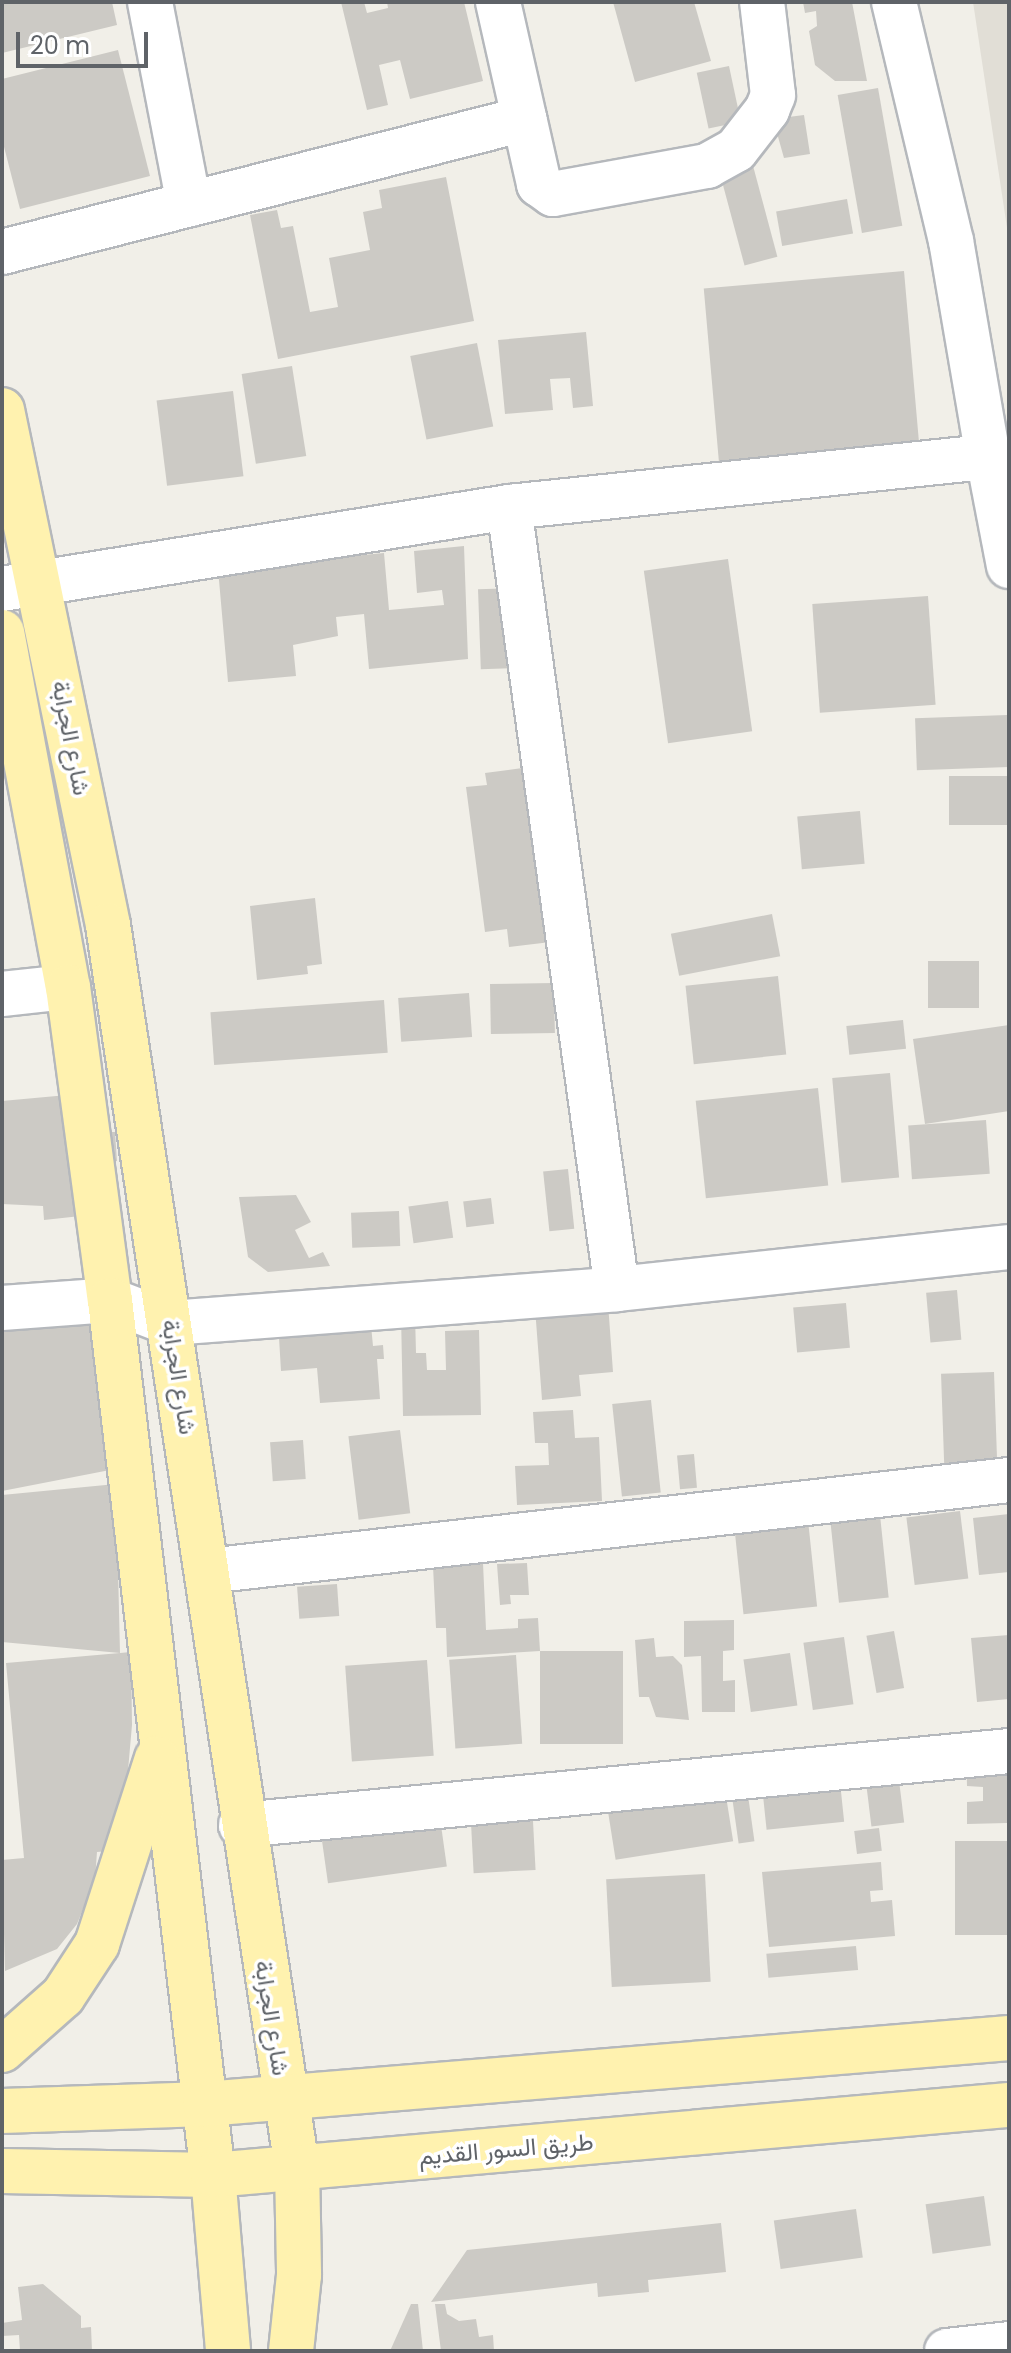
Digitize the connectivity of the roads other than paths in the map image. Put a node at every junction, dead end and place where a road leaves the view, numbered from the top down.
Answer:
1 (150, 2) edge
2 (498, 2) edge
3 (762, 2) edge
4 (894, 2) edge
5 (524, 119) junction
6 (189, 204) junction
7 (2, 252) edge
8 (2, 410) edge
9 (988, 457) junction
10 (509, 507) junction
11 (1009, 566) edge
12 (21, 586) edge
13 (2, 632) edge
14 (68, 987) junction
15 (2, 994) edge
16 (1009, 1247) edge
17 (617, 1289) junction
18 (110, 1300) junction
19 (2, 1308) edge
20 (170, 1323) junction
21 (1009, 1480) edge
22 (208, 1571) junction
23 (163, 1736) junction
24 (1009, 1751) edge
25 (241, 1825) junction
26 (1009, 2038) edge
27 (2, 2050) edge
28 (286, 2097) junction
29 (205, 2104) junction
30 (1009, 2105) edge
31 (2, 2111) edge
32 (297, 2167) junction
33 (2, 2171) edge
34 (213, 2175) junction
35 (1009, 2344) edge
36 (228, 2351) edge
37 (291, 2351) edge
38 (947, 2351) edge

1 - 6 street
2 - 5 street
3 - 5 street
4 - 9 street
5 - 6 street
6 - 7 street
8 - 12 main road, شارع الجرابة
9 - 10 street
9 - 11 street
10 - 12 street
10 - 17 street
12 - 20 main road, شارع الجرابة
13 - 14 main road, شارع الجرابة
14 - 15 street
14 - 18 main road, شارع الجرابة
16 - 17 street
17 - 20 street
18 - 19 street
18 - 20 street
18 - 23 main road, شارع الجرابة
20 - 22 main road, شارع الجرابة
21 - 22 street
22 - 25 main road, شارع الجرابة
23 - 27 main road
23 - 29 main road, شارع الجرابة
24 - 25 street
25 - 28 main road, شارع الجرابة
26 - 28 main road
28 - 29 main road
28 - 32 main road, شارع الجرابة
29 - 31 main road
29 - 34 main road, شارع الجرابة
30 - 32 main road, طريق السور القديم
32 - 34 main road, طريق السور القديم
32 - 37 main road, شارع الجرابة
33 - 34 main road, طريق السور القديم
34 - 36 main road, شارع الجرابة
35 - 38 street

